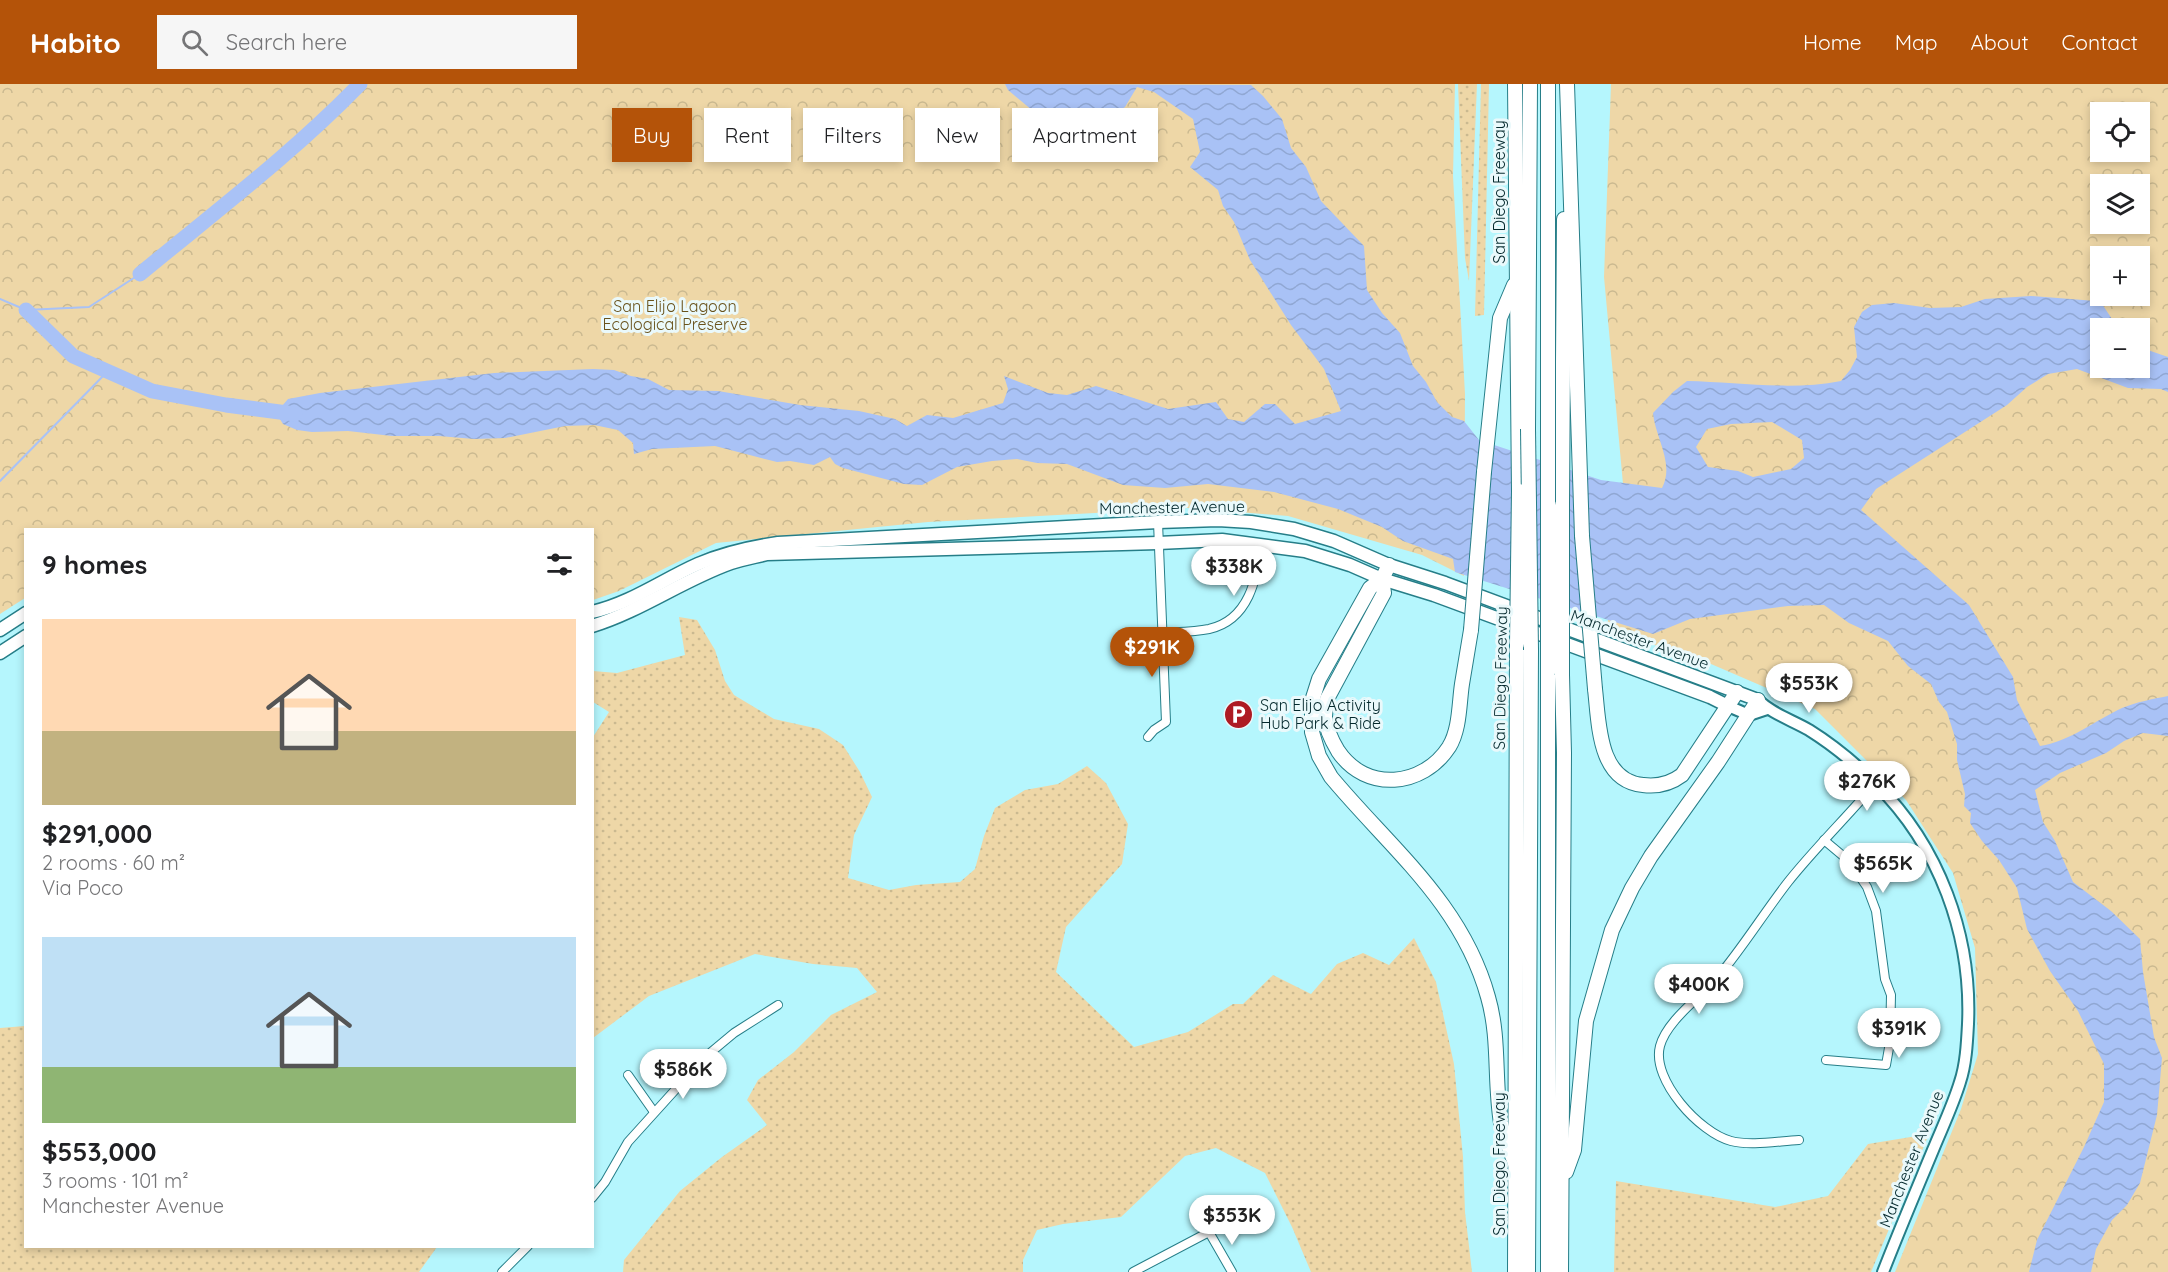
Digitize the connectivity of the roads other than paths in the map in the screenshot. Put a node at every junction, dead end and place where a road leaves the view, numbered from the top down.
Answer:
1 (1515, 84) edge
2 (1530, 84) edge
3 (1548, 84) edge
4 (1566, 84) edge
5 (1516, 280) junction
6 (1523, 427) junction
7 (1158, 522) junction
8 (1158, 543) junction
9 (1261, 544) junction
10 (1389, 565) junction
11 (1382, 579) junction
12 (594, 611) edge
13 (24, 614) edge
14 (594, 625) edge
15 (0, 630) edge
16 (1162, 633) junction
17 (24, 637) edge
18 (0, 653) edge
19 (1555, 674) junction
20 (1737, 692) junction
21 (1763, 704) junction
22 (1728, 706) junction
23 (1749, 715) junction
24 (1148, 737) dead end
25 (1875, 784) junction
26 (1824, 840) junction
27 (778, 1005) dead end
28 (1826, 1060) dead end
29 (628, 1075) dead end
30 (654, 1112) junction
31 (1799, 1140) dead end
32 (1516, 1166) junction
33 (1562, 1182) junction
34 (594, 1196) edge
35 (526, 1248) edge
36 (1148, 1269) edge
37 (501, 1272) edge
38 (1132, 1272) edge
39 (1232, 1272) edge
40 (1515, 1272) edge
41 (1528, 1272) edge
42 (1548, 1272) edge
43 (1561, 1272) edge
44 (1882, 1272) edge

1 - 5 highway, San Diego Freeway
2 - 6 highway
3 - 19 highway, bridge
4 - 19 highway, bridge
4 - 22 highway, bridge
5 - 6 highway, San Diego Freeway
5 - 11 highway, bridge
6 - 32 highway, San Diego Freeway, bridge
6 - 41 highway, bridge
7 - 8 street
7 - 10 main road, Manchester Avenue
7 - 12 main road, Manchester Avenue
8 - 9 main road, Manchester Avenue
8 - 14 main road, Manchester Avenue
8 - 16 street
9 - 11 main road, Manchester Avenue
9 - 16 street
10 - 11 highway
10 - 20 main road, Manchester Avenue
11 - 22 main road, Manchester Avenue
11 - 32 highway
13 - 15 main road
16 - 24 street
17 - 18 main road
19 - 33 highway
19 - 42 highway
20 - 21 main road, Manchester Avenue
20 - 22 highway
21 - 23 highway
21 - 25 main road, Manchester Avenue
22 - 23 main road, Manchester Avenue
23 - 33 highway
25 - 26 street
25 - 44 main road, Manchester Avenue
26 - 28 street
26 - 31 street
27 - 30 street
29 - 30 street
30 - 34 street
32 - 40 highway, San Diego Freeway
33 - 43 highway
35 - 37 street
36 - 38 street
36 - 39 street

